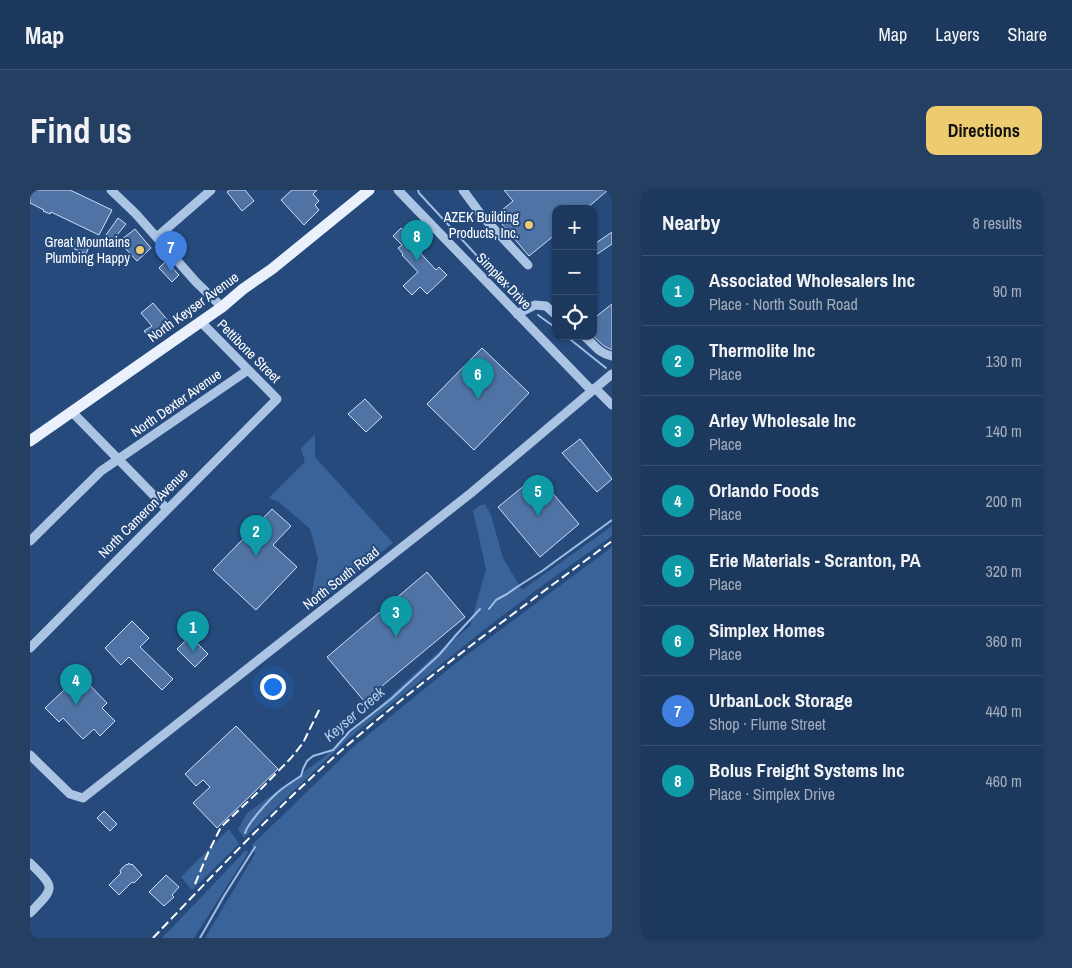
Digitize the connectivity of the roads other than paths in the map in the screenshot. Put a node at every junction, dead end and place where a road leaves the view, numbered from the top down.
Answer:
1 (111, 190) edge
2 (211, 190) edge
3 (369, 190) edge
4 (398, 190) edge
5 (463, 190) edge
6 (157, 237) junction
7 (528, 265) dead end
8 (222, 307) junction
9 (552, 311) edge
10 (517, 314) junction
11 (201, 322) junction
12 (588, 340) edge
13 (612, 356) edge
14 (248, 370) junction
15 (612, 374) edge
16 (593, 390) junction
17 (277, 399) joint
18 (612, 405) edge
19 (72, 412) junction
20 (30, 442) edge
21 (119, 459) junction
22 (167, 509) junction
23 (30, 541) edge
24 (30, 648) edge
25 (30, 755) edge
26 (37, 762) junction
27 (30, 769) edge
28 (30, 863) edge
29 (30, 913) edge

1 - 6 street
2 - 6 street
3 - 8 main road, North Keyser Avenue
4 - 10 street, Simplex Drive
5 - 7 street
6 - 8 street
8 - 11 main road, North Keyser Avenue
9 - 10 street
10 - 16 street, Simplex Drive
11 - 14 street, Pettibone Street
11 - 19 main road, North Keyser Avenue
12 - 13 street
14 - 17 street, Pettibone Street
14 - 21 street, North Dexter Avenue
15 - 16 street, North South Road
16 - 18 street, Simplex Drive
16 - 26 street, North South Road
17 - 22 street, North Cameron Avenue
19 - 20 main road, North Keyser Avenue
19 - 21 street
21 - 22 street
21 - 23 street, North Dexter Avenue
22 - 24 street, North Cameron Avenue
25 - 26 street
26 - 27 street
28 - 29 street

